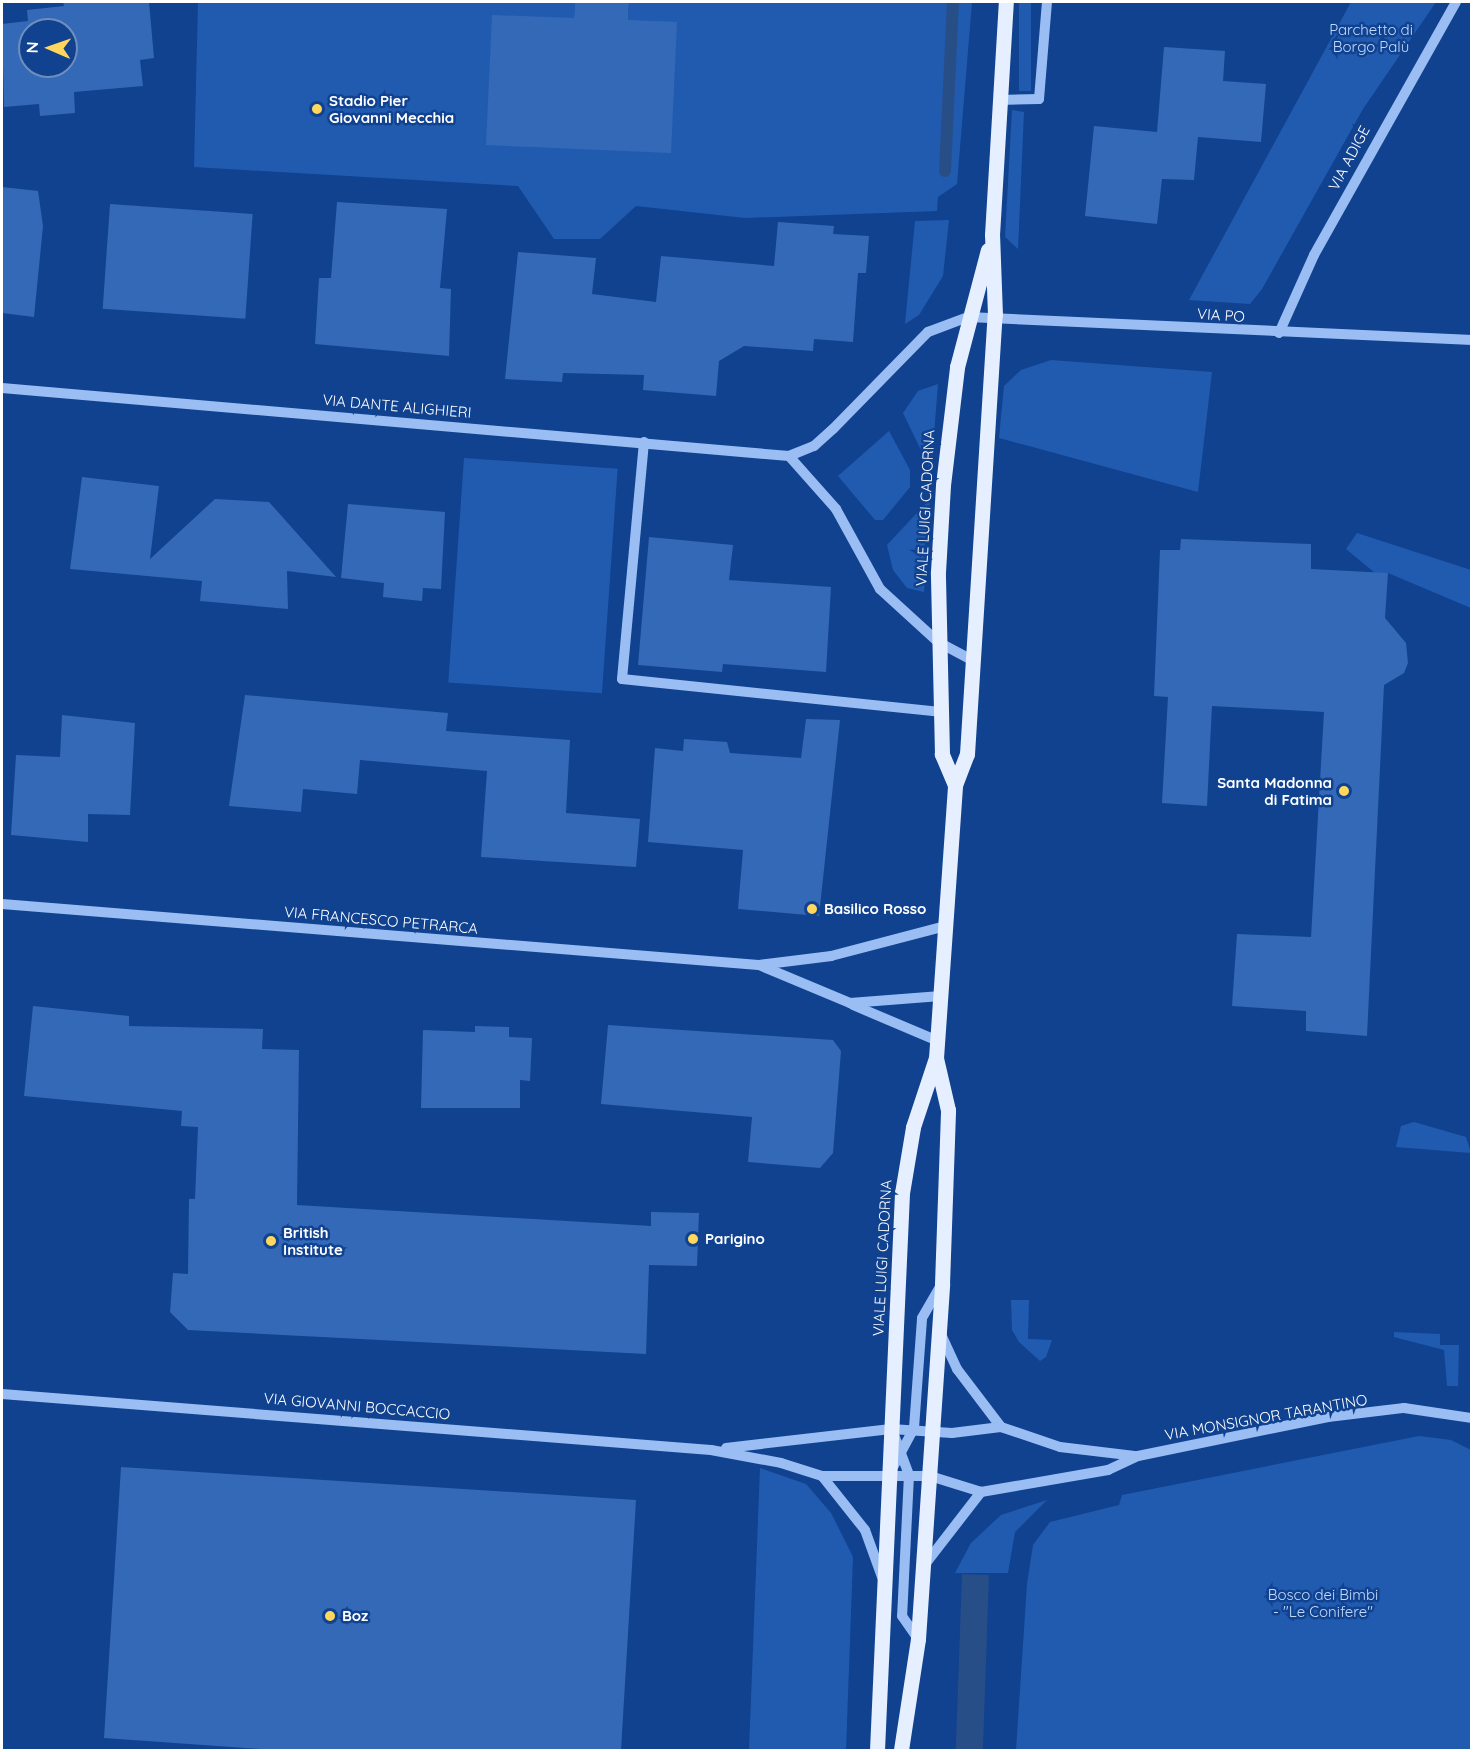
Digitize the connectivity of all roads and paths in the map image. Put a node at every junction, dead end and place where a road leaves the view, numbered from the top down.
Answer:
1 (1006, 2) edge
2 (1047, 2) edge
3 (1455, 2) edge
4 (999, 100) junction
5 (992, 235) junction
6 (995, 315) junction
7 (968, 316) junction
8 (1279, 333) junction
9 (1472, 340) edge
10 (2, 388) edge
11 (644, 442) junction
12 (789, 456) junction
13 (938, 642) junction
14 (973, 662) junction
15 (940, 712) junction
16 (955, 785) junction
17 (2, 904) edge
18 (945, 926) junction
19 (759, 965) junction
20 (941, 996) junction
21 (850, 1003) junction
22 (938, 1041) junction
23 (936, 1058) junction
24 (942, 1284) junction
25 (939, 1329) junction
26 (2, 1394) edge
27 (1472, 1418) edge
28 (1001, 1427) junction
29 (914, 1428) junction
30 (891, 1429) junction
31 (932, 1430) junction
32 (711, 1450) junction
33 (903, 1452) junction
34 (1138, 1456) junction
35 (909, 1475) junction
36 (822, 1476) junction
37 (888, 1476) junction
38 (930, 1476) junction
39 (981, 1492) junction
40 (923, 1567) junction
41 (884, 1581) junction
42 (918, 1639) junction
43 (877, 1750) edge
44 (901, 1750) edge

1 - 4 main road, VIALE LUIGI CADORNA
2 - 4 street
3 - 8 street, VIA ADIGE
4 - 5 main road, VIALE LUIGI CADORNA
5 - 6 main road, VIALE LUIGI CADORNA
5 - 7 main road, VIALE LUIGI CADORNA
6 - 7 street, VIA PO
6 - 8 street, VIA PO
6 - 14 main road, VIALE LUIGI CADORNA
7 - 12 street
7 - 13 main road, VIALE LUIGI CADORNA
8 - 9 street, VIA PO
10 - 11 street, VIA DANTE ALIGHIERI
11 - 12 street, VIA DANTE ALIGHIERI
11 - 15 street
12 - 13 street
13 - 14 street
13 - 15 main road, VIALE LUIGI CADORNA
14 - 16 main road, VIALE LUIGI CADORNA
15 - 16 main road, VIALE LUIGI CADORNA
16 - 18 main road, VIALE LUIGI CADORNA
17 - 19 street, VIA FRANCESCO PETRARCA
18 - 19 street, VIA FRANCESCO PETRARCA
18 - 20 main road, VIALE LUIGI CADORNA
19 - 21 street, VIA FRANCESCO PETRARCA
20 - 21 street, VIA FRANCESCO PETRARCA
20 - 22 main road, VIALE LUIGI CADORNA
21 - 22 street, VIA FRANCESCO PETRARCA
22 - 23 main road, VIALE LUIGI CADORNA
23 - 24 main road, VIALE LUIGI CADORNA
23 - 30 main road, VIALE LUIGI CADORNA
24 - 25 main road, VIALE LUIGI CADORNA
24 - 29 street, VIALE LUIGI CADORNA
25 - 28 street
25 - 31 main road, VIALE LUIGI CADORNA
26 - 32 street, VIA GIOVANNI BOCCACCIO
27 - 34 street, VIA MONSIGNOR TARANTINO
28 - 31 street, VIA MONSIGNOR TARANTINO
28 - 34 street, VIA MONSIGNOR TARANTINO
29 - 30 street, VIA GIOVANNI BOCCACCIO
29 - 31 street, VIA GIOVANNI BOCCACCIO
29 - 33 street, VIALE LUIGI CADORNA
30 - 32 street, VIA GIOVANNI BOCCACCIO
30 - 33 street
30 - 37 main road, VIALE LUIGI CADORNA
31 - 38 main road, VIALE LUIGI CADORNA
32 - 36 street, VIA GIOVANNI BOCCACCIO
33 - 35 street
33 - 37 street, VIALE LUIGI CADORNA
34 - 39 street, VIA MONSIGNOR TARANTINO
35 - 37 street, VIA GIOVANNI BOCCACCIO
35 - 38 street, VIA GIOVANNI BOCCACCIO
35 - 42 street
36 - 37 street, VIA GIOVANNI BOCCACCIO
36 - 41 street
37 - 41 main road, VIALE LUIGI CADORNA
38 - 39 street, VIA MONSIGNOR TARANTINO
38 - 40 main road, VIALE LUIGI CADORNA
39 - 40 street
40 - 42 main road, VIALE LUIGI CADORNA
41 - 43 main road, VIALE LUIGI CADORNA
42 - 44 main road, VIALE LUIGI CADORNA

